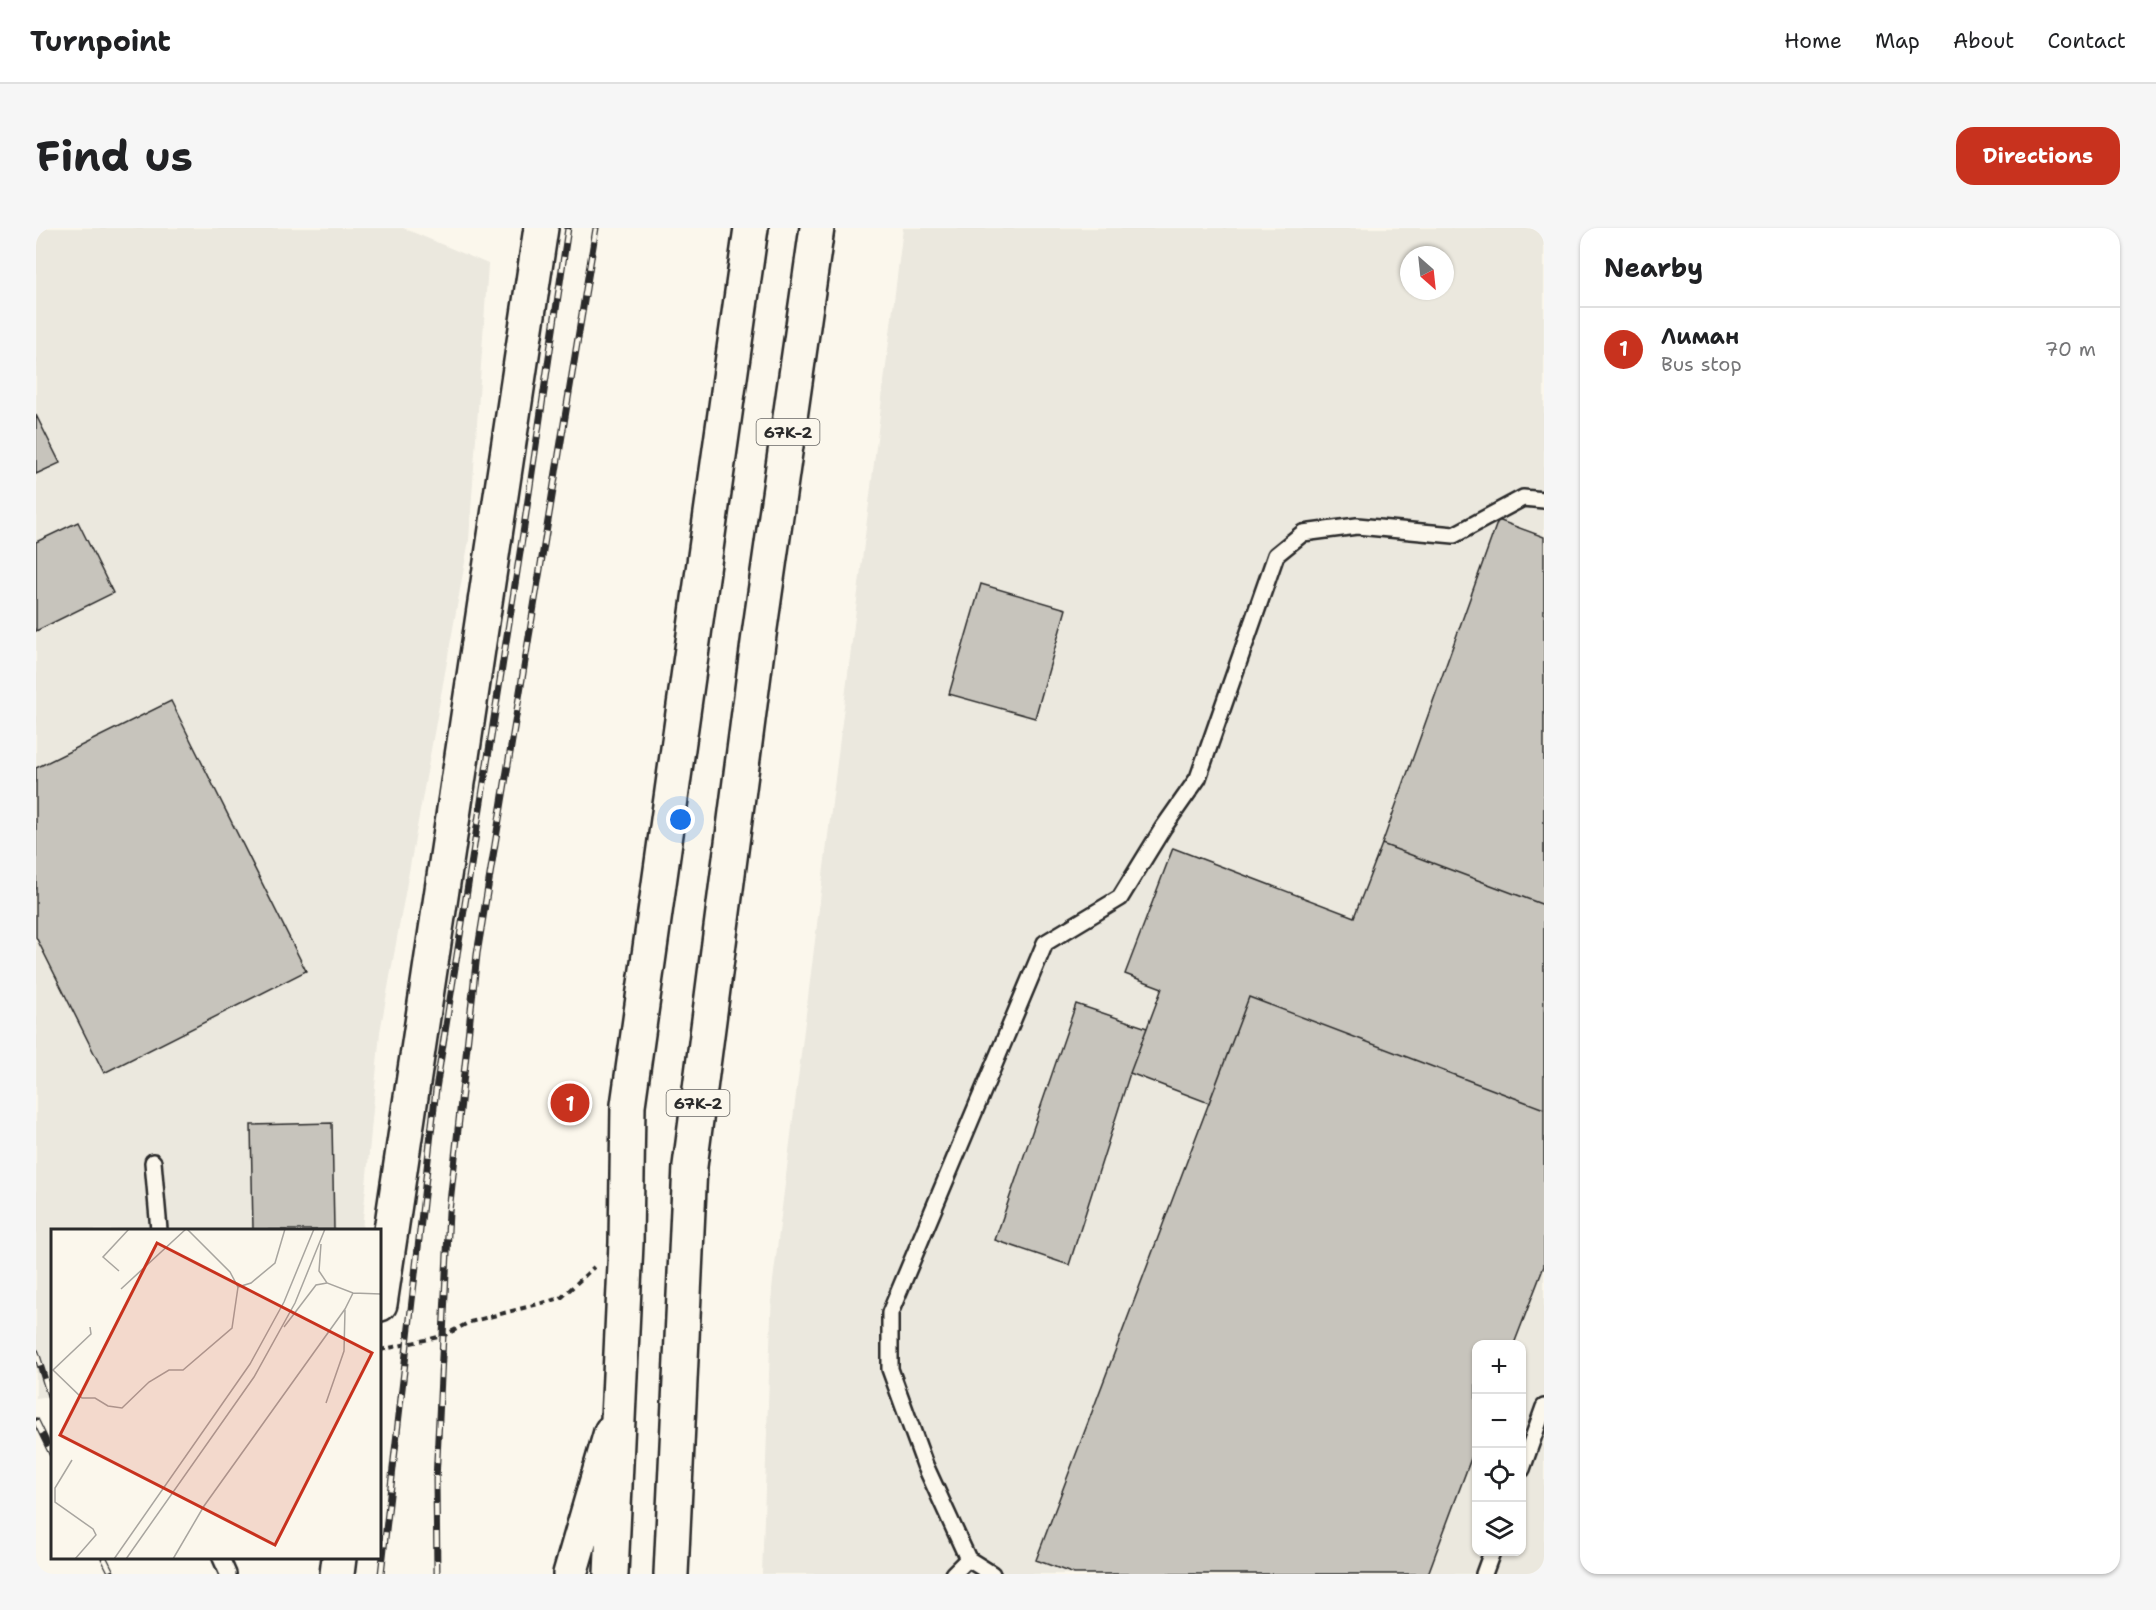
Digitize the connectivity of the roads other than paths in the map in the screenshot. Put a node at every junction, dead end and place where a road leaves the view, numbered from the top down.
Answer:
1 (541, 228) edge
2 (751, 228) edge
3 (817, 228) edge
4 (1544, 500) edge
5 (153, 1162) dead end
6 (159, 1229) edge
7 (381, 1297) edge
8 (619, 1407) junction
9 (1544, 1407) edge
10 (1526, 1456) edge
11 (1490, 1556) edge
12 (222, 1559) edge
13 (339, 1559) edge
14 (968, 1559) junction
15 (228, 1574) edge
16 (337, 1574) edge
17 (570, 1574) edge
18 (611, 1574) edge
19 (671, 1574) edge
20 (953, 1574) edge
21 (992, 1574) edge
22 (1484, 1574) edge

1 - 7 main road
2 - 8 main road
3 - 19 main road, 67К-2
4 - 14 lane
5 - 6 lane
8 - 17 main road
8 - 18 main road
9 - 10 lane
11 - 22 lane
12 - 15 lane
13 - 16 main road
14 - 20 lane
14 - 21 lane

